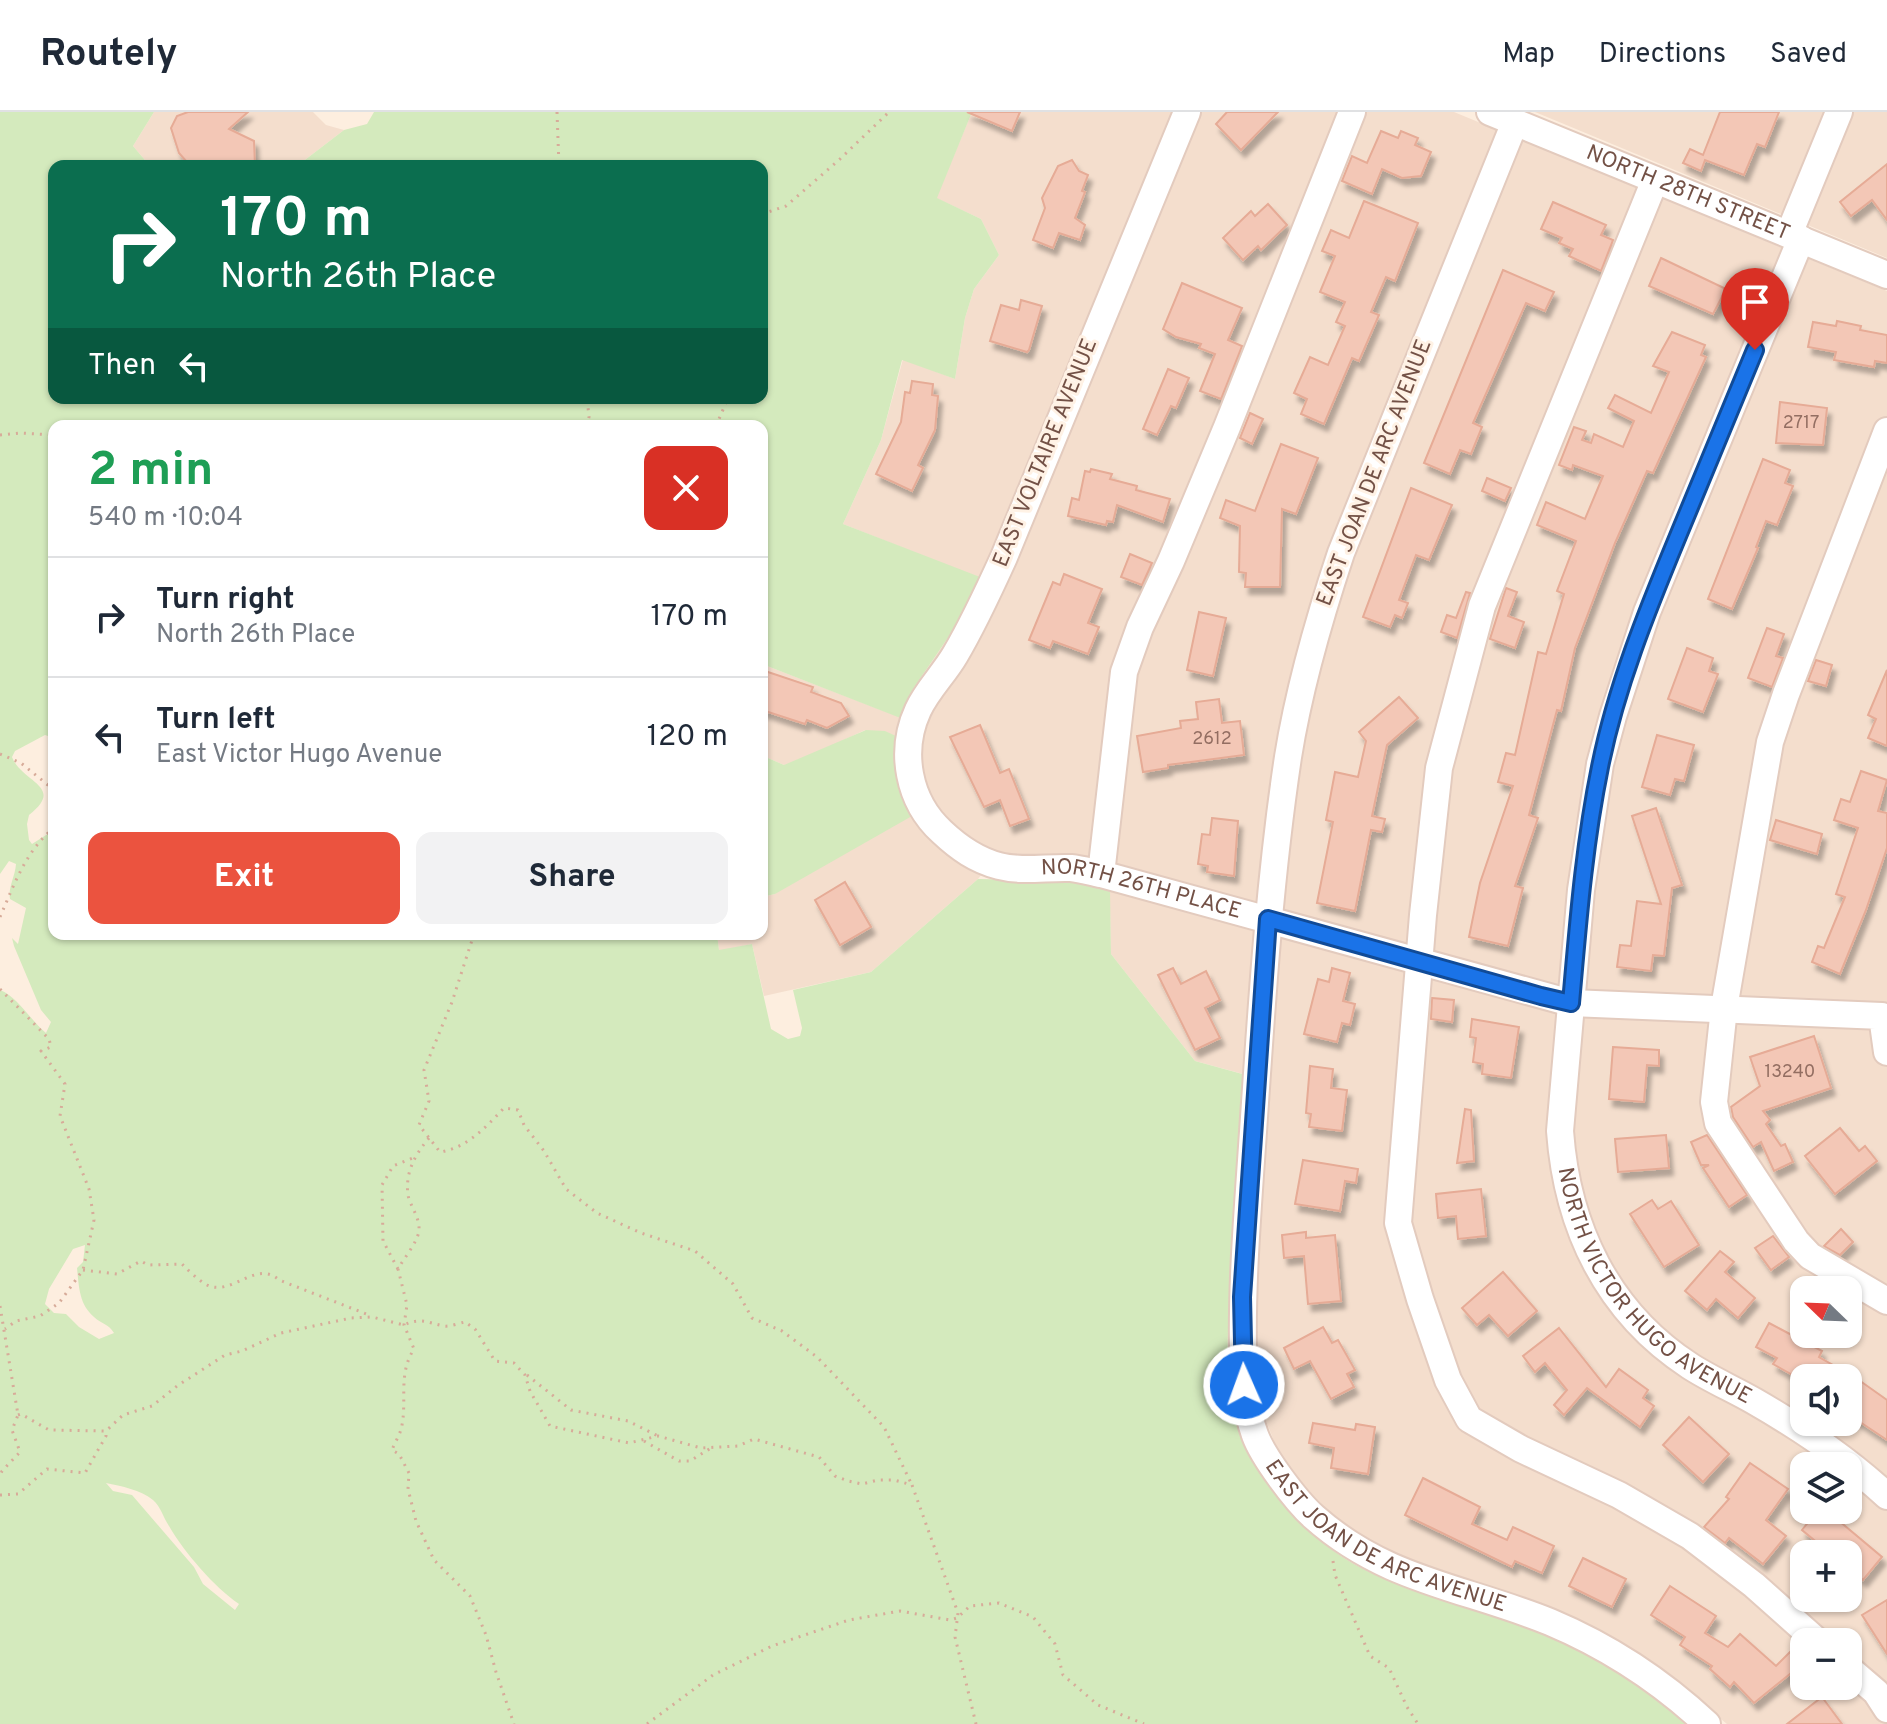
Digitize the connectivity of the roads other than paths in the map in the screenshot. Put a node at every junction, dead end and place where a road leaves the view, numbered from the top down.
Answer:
1 (1187, 112) edge
2 (1352, 112) edge
3 (1490, 112) edge
4 (1839, 112) edge
5 (1528, 121) edge
6 (1655, 180) junction
7 (1795, 236) junction
8 (1887, 275) edge
9 (1887, 431) edge
10 (913, 787) joint
11 (1101, 874) junction
12 (1268, 919) junction
13 (1421, 962) junction
14 (1571, 1003) junction
15 (1724, 1008) junction
16 (1885, 1008) edge
17 (1887, 1052) edge
18 (1887, 1301) edge
19 (1887, 1496) edge
20 (1802, 1628) edge
21 (1862, 1680) edge
22 (1887, 1709) edge
23 (1707, 1724) edge

1 - 10 street, EAST VOLTAIRE AVENUE
2 - 11 street
3 - 5 street, NORTH 28TH STREET
4 - 7 street, NORTH VICTOR HUGO AVENUE
5 - 6 street, NORTH 28TH STREET
5 - 12 street, EAST JOAN DE ARC AVENUE
6 - 7 street, NORTH 28TH STREET
6 - 13 street
7 - 8 street, NORTH 28TH STREET
7 - 14 street, NORTH VICTOR HUGO AVENUE
9 - 15 street
10 - 11 street, NORTH 26TH PLACE
11 - 12 street, NORTH 26TH PLACE
12 - 13 street, NORTH 26TH PLACE
12 - 23 street, EAST JOAN DE ARC AVENUE
13 - 14 street, NORTH 26TH PLACE
13 - 20 street
14 - 15 street, NORTH 26TH PLACE
14 - 19 street, NORTH VICTOR HUGO AVENUE
15 - 16 street, NORTH 26TH PLACE
15 - 18 street
16 - 17 street, NORTH 26TH PLACE
21 - 22 street

